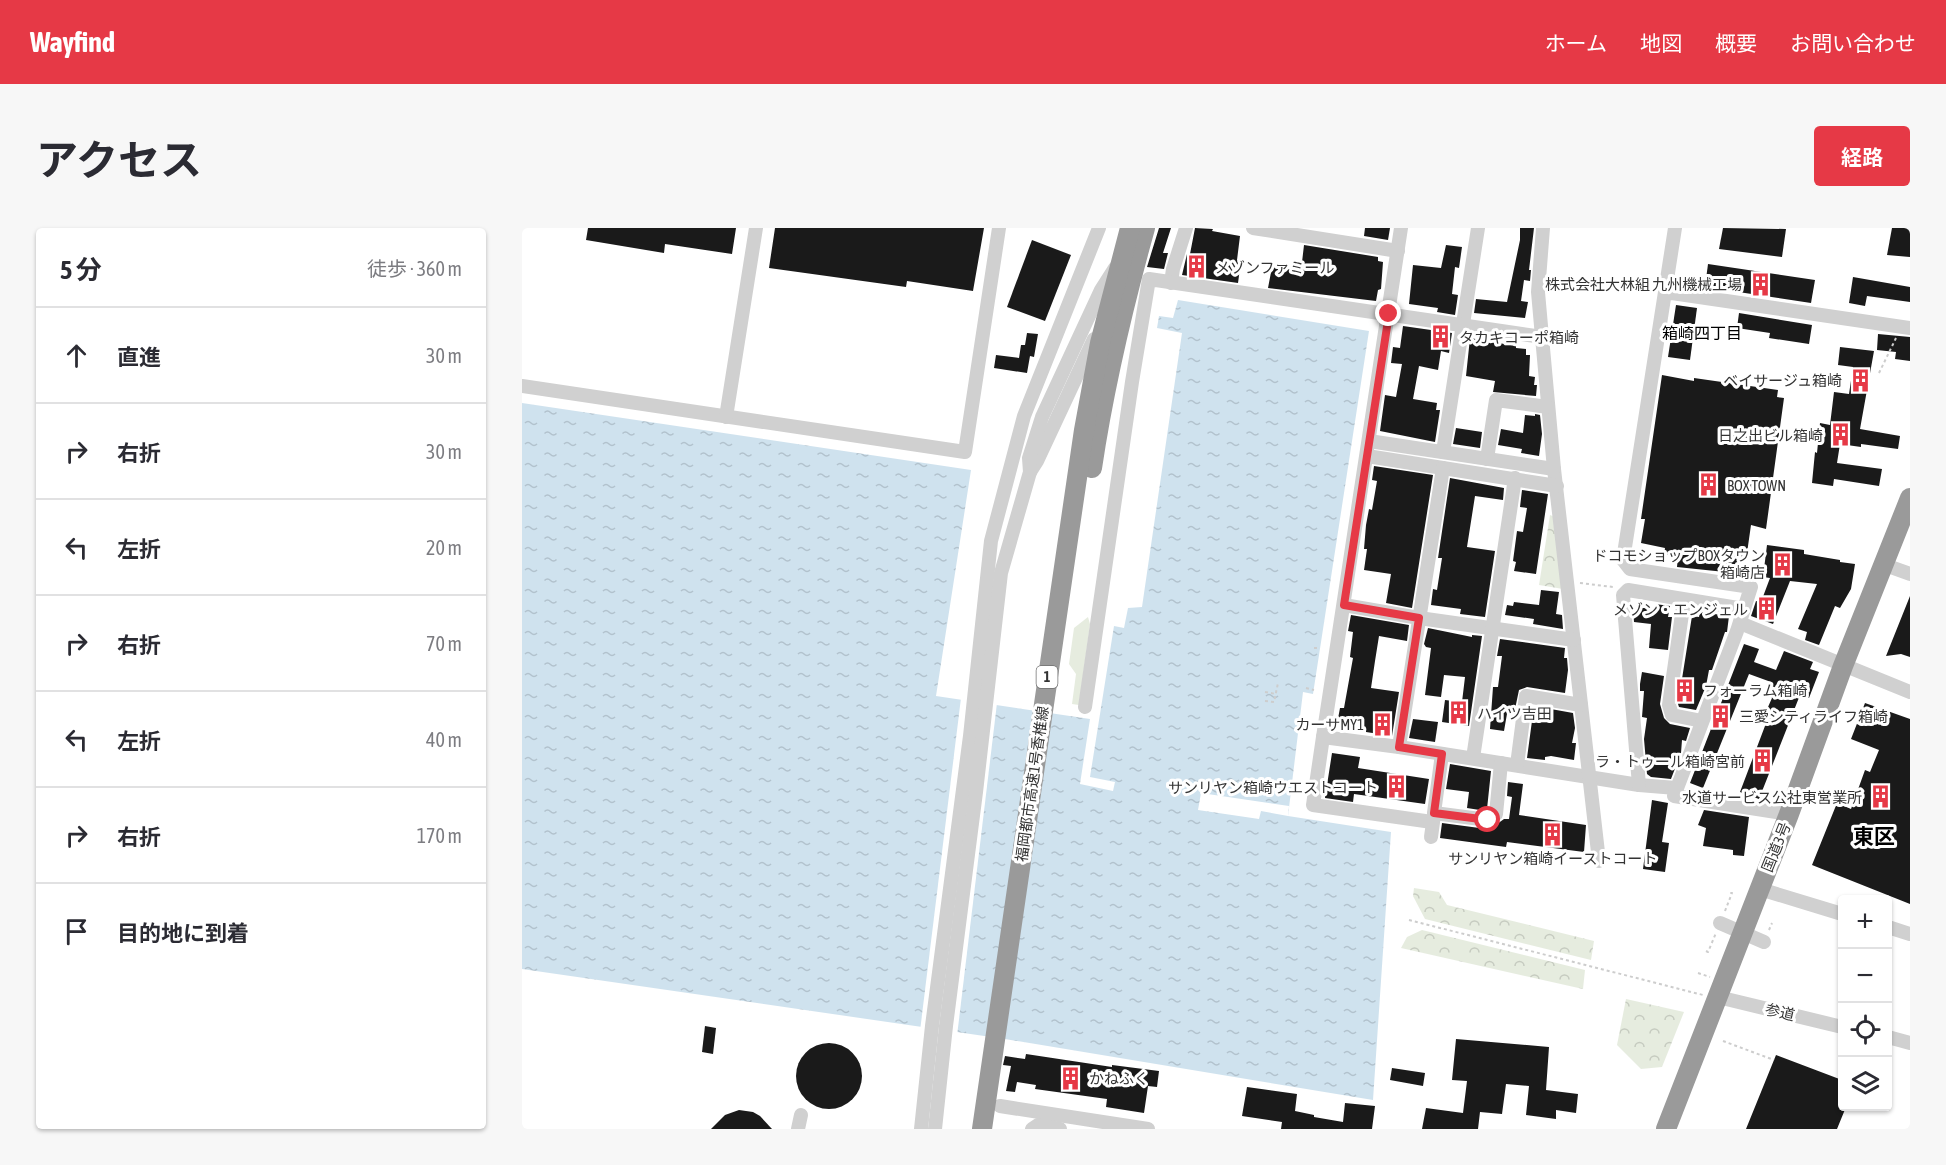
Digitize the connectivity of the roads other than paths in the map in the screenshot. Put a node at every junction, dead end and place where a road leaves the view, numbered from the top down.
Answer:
1 (756, 228) edge
2 (999, 228) edge
3 (1099, 228) edge
4 (1119, 228) edge
5 (1129, 228) edge
6 (1145, 228) edge
7 (1186, 228) edge
8 (1253, 228) edge
9 (1401, 228) edge
10 (1478, 228) edge
11 (1543, 228) edge
12 (1675, 228) edge
13 (1398, 251) junction
14 (1171, 283) junction
15 (1665, 292) junction
16 (1389, 314) junction
17 (1463, 325) junction
18 (1906, 328) edge
19 (1542, 337) junction
20 (522, 386) edge
21 (1548, 407) junction
22 (726, 417) junction
23 (1369, 441) junction
24 (1443, 452) junction
25 (1367, 456) junction
26 (1487, 459) junction
27 (1443, 468) junction
28 (1554, 469) junction
29 (1515, 478) junction
30 (1557, 486) junction
31 (1910, 498) edge
32 (1885, 565) junction
33 (1910, 574) edge
34 (1684, 600) junction
35 (1344, 605) junction
36 (1744, 609) junction
37 (1419, 618) junction
38 (1740, 623) junction
39 (1493, 629) junction
40 (1574, 640) junction
41 (1843, 666) junction
42 (1046, 682) junction
43 (1910, 692) edge
44 (1581, 705) junction
45 (1085, 707) dead end
46 (1702, 721) junction
47 (1323, 737) junction
48 (1399, 747) junction
49 (1442, 754) junction
50 (1473, 758) junction
51 (1501, 763) junction
52 (1517, 765) junction
53 (1588, 777) junction
54 (1639, 785) junction
55 (1676, 788) junction
56 (1789, 814) junction
57 (1433, 817) junction
58 (1431, 837) dead end
59 (1599, 861) dead end
60 (1760, 889) junction
61 (1838, 913) edge
62 (1720, 923) dead end
63 (1892, 929) edge
64 (1910, 934) edge
65 (1764, 942) dead end
66 (1718, 998) junction
67 (1838, 1026) edge
68 (1892, 1038) edge
69 (1910, 1043) edge
70 (1000, 1106) dead end
71 (801, 1114) dead end
72 (798, 1129) edge
73 (921, 1129) edge
74 (935, 1129) edge
75 (981, 1129) edge
76 (1032, 1129) edge
77 (1060, 1129) edge
78 (1148, 1129) edge
79 (1666, 1129) edge

1 - 22 street
2 - 22 street
3 - 73 street
4 - 75 highway, 福岡都市高速1号香椎線 / 1
5 - 42 highway, 福岡都市高速1号香椎線 / 1
5 - 74 street
6 - 42 highway
7 - 14 street
8 - 13 street
9 - 13 street
10 - 17 street
11 - 19 street
12 - 15 street
13 - 16 street
14 - 16 street
14 - 45 street
15 - 18 street
15 - 36 street
16 - 17 street
16 - 23 street
17 - 19 street
17 - 24 street
19 - 21 street
20 - 22 street
21 - 26 street
21 - 28 street
23 - 24 street
23 - 25 street
24 - 26 street
25 - 27 street
25 - 35 street
26 - 28 street
27 - 29 street
27 - 37 street
28 - 30 street
29 - 30 street
29 - 39 street
30 - 40 street
31 - 32 highway, 国道3号
32 - 33 street
32 - 41 highway, 国道3号
34 - 36 street
34 - 46 street
34 - 54 street
35 - 37 street
35 - 47 street
36 - 38 street
37 - 39 street
37 - 48 street
38 - 41 street
38 - 46 street
39 - 40 street
39 - 50 street
40 - 44 street
41 - 43 street
41 - 56 highway, 国道3号
42 - 75 highway, 福岡都市高速1号香椎線 / 1
44 - 52 street
44 - 53 street
46 - 55 street
47 - 48 street
47 - 57 street
48 - 49 street
49 - 50 street
49 - 57 street
50 - 51 street
51 - 52 street
51 - 57 street
52 - 53 street
53 - 54 street
53 - 59 street
54 - 55 street
55 - 56 street
56 - 60 highway, 国道3号
57 - 58 street
60 - 61 street
60 - 66 highway, 国道3号
62 - 65 street
63 - 64 street
66 - 67 street, 参道
66 - 79 highway, 国道3号
68 - 69 street
70 - 78 street
71 - 72 street
76 - 77 street

